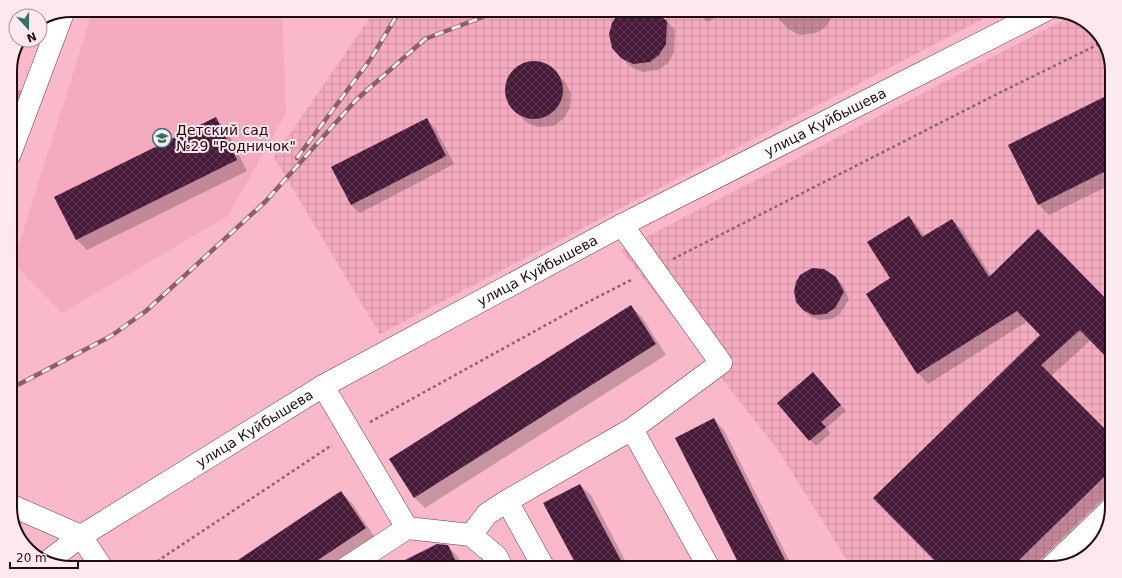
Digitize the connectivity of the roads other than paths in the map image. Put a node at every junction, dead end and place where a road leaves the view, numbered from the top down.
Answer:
1 (1032, 17) edge
2 (61, 18) edge
3 (17, 135) edge
4 (622, 225) junction
5 (323, 386) junction
6 (632, 429) junction
7 (507, 501) junction
8 (17, 508) edge
9 (1104, 516) edge
10 (407, 528) junction
11 (471, 535) junction
12 (81, 536) junction
13 (53, 558) edge
14 (97, 561) edge
15 (357, 561) edge
16 (499, 561) edge
17 (540, 561) edge
18 (705, 561) edge
19 (1057, 561) edge

1 - 4 main road, улица Куйбышева
2 - 3 main road
4 - 5 main road, улица Куйбышева
4 - 6 main road
5 - 10 main road
5 - 12 main road, улица Куйбышева
6 - 7 main road
6 - 18 main road
7 - 11 main road
7 - 17 main road
8 - 12 main road
9 - 19 main road
10 - 11 main road
10 - 15 main road
11 - 16 main road
12 - 13 main road, улица Куйбышева
12 - 14 main road

